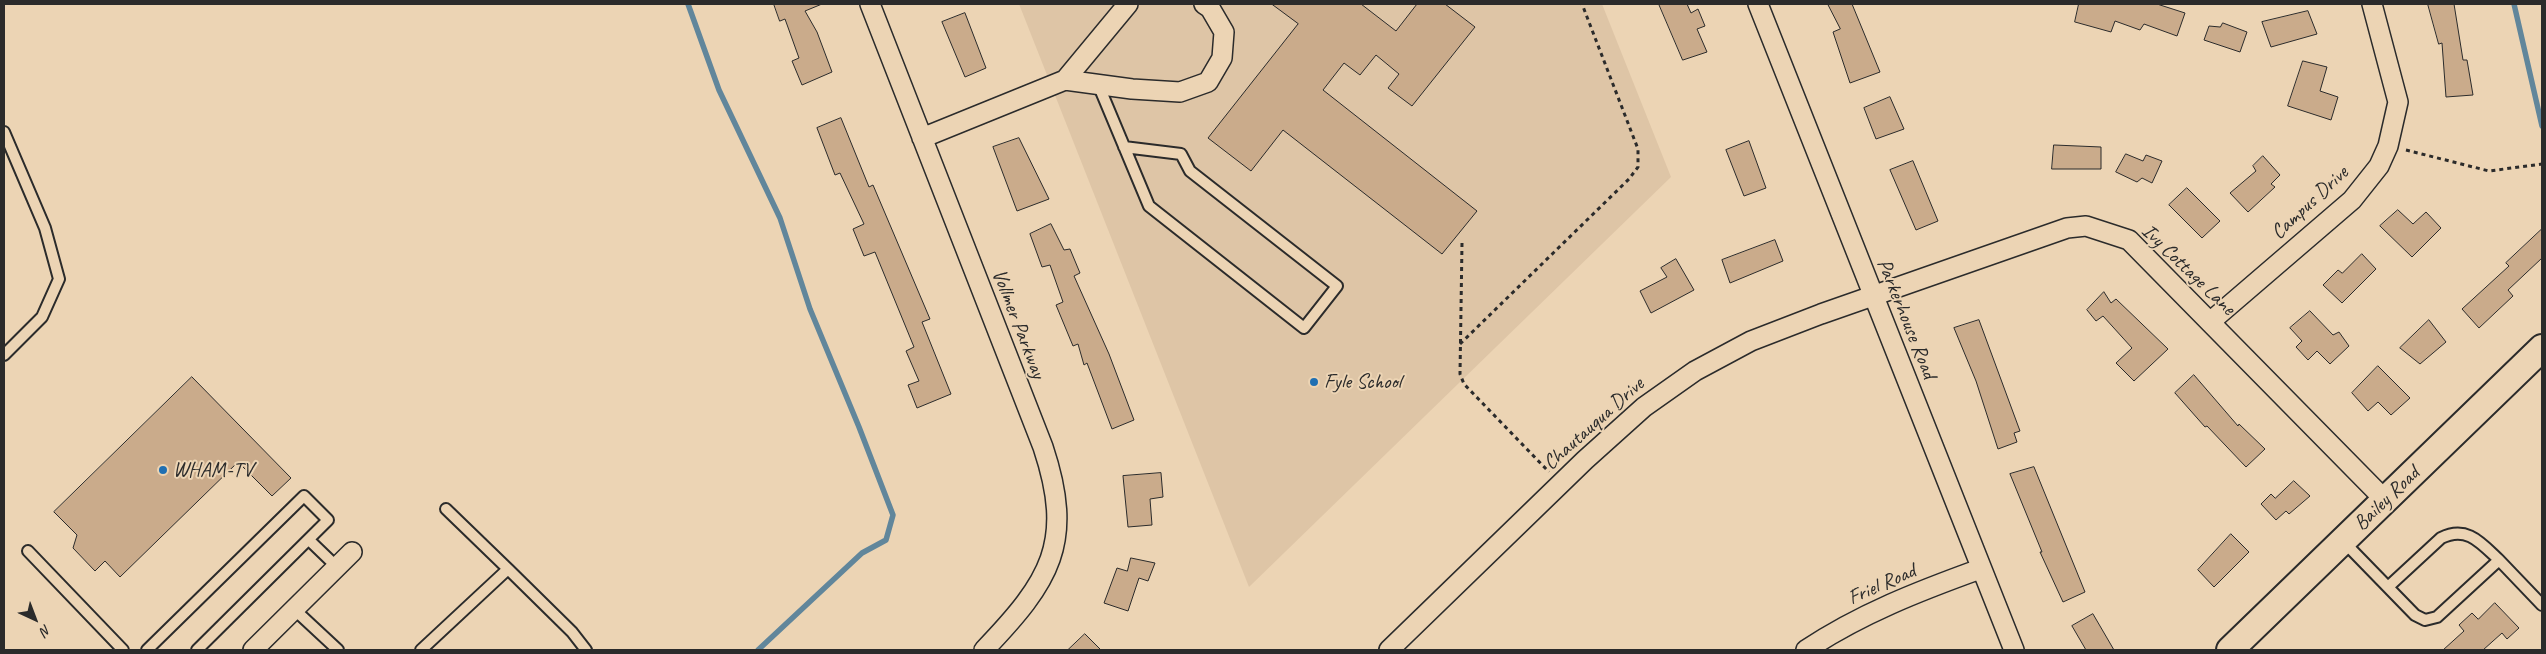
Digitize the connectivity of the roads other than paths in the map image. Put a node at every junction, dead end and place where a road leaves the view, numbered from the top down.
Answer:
1 (870, 4) edge
2 (1128, 4) edge
3 (1204, 4) edge
4 (1758, 4) edge
5 (2372, 4) edge
6 (1065, 80) junction
7 (1098, 84) junction
8 (4, 132) edge
9 (922, 138) junction
10 (1124, 147) junction
11 (1872, 296) junction
12 (2210, 322) junction
13 (2542, 348) edge
14 (4, 355) edge
15 (2386, 501) junction
16 (446, 508) dead end
17 (309, 540) junction
18 (2344, 541) junction
19 (28, 551) dead end
20 (352, 552) dead end
21 (2499, 560) junction
22 (337, 567) junction
23 (508, 569) junction
24 (1980, 569) junction
25 (2388, 587) junction
26 (2542, 605) edge
27 (295, 610) junction
28 (122, 650) edge
29 (147, 650) edge
30 (197, 650) edge
31 (253, 650) edge
32 (338, 650) edge
33 (421, 650) edge
34 (586, 650) edge
35 (984, 650) edge
36 (1389, 650) edge
37 (1806, 650) edge
38 (2014, 650) edge
39 (2230, 650) edge

1 - 9 street, Vollmer Parkway
2 - 6 street
3 - 7 street
4 - 11 street, Parkerhouse Road
5 - 12 street, Campus Drive
6 - 7 street
6 - 9 street
7 - 10 lane
8 - 14 lane
9 - 35 street, Vollmer Parkway
10 - 10 lane
11 - 12 street, Ivy Cottage Lane
11 - 24 street, Parkerhouse Road
11 - 36 street, Chautauqua Drive
12 - 15 street, Ivy Cottage Lane
13 - 15 street, Bailey Road
15 - 18 street, Bailey Road
16 - 23 lane
17 - 22 lane
17 - 29 lane
17 - 30 lane
18 - 25 lane
18 - 39 street, Bailey Road
19 - 28 lane
20 - 22 street
21 - 25 lane
21 - 25 lane
21 - 26 lane
22 - 27 street
23 - 33 lane
23 - 34 lane
24 - 37 street, Friel Road
24 - 38 street, Parkerhouse Road
27 - 31 street
27 - 32 lane

